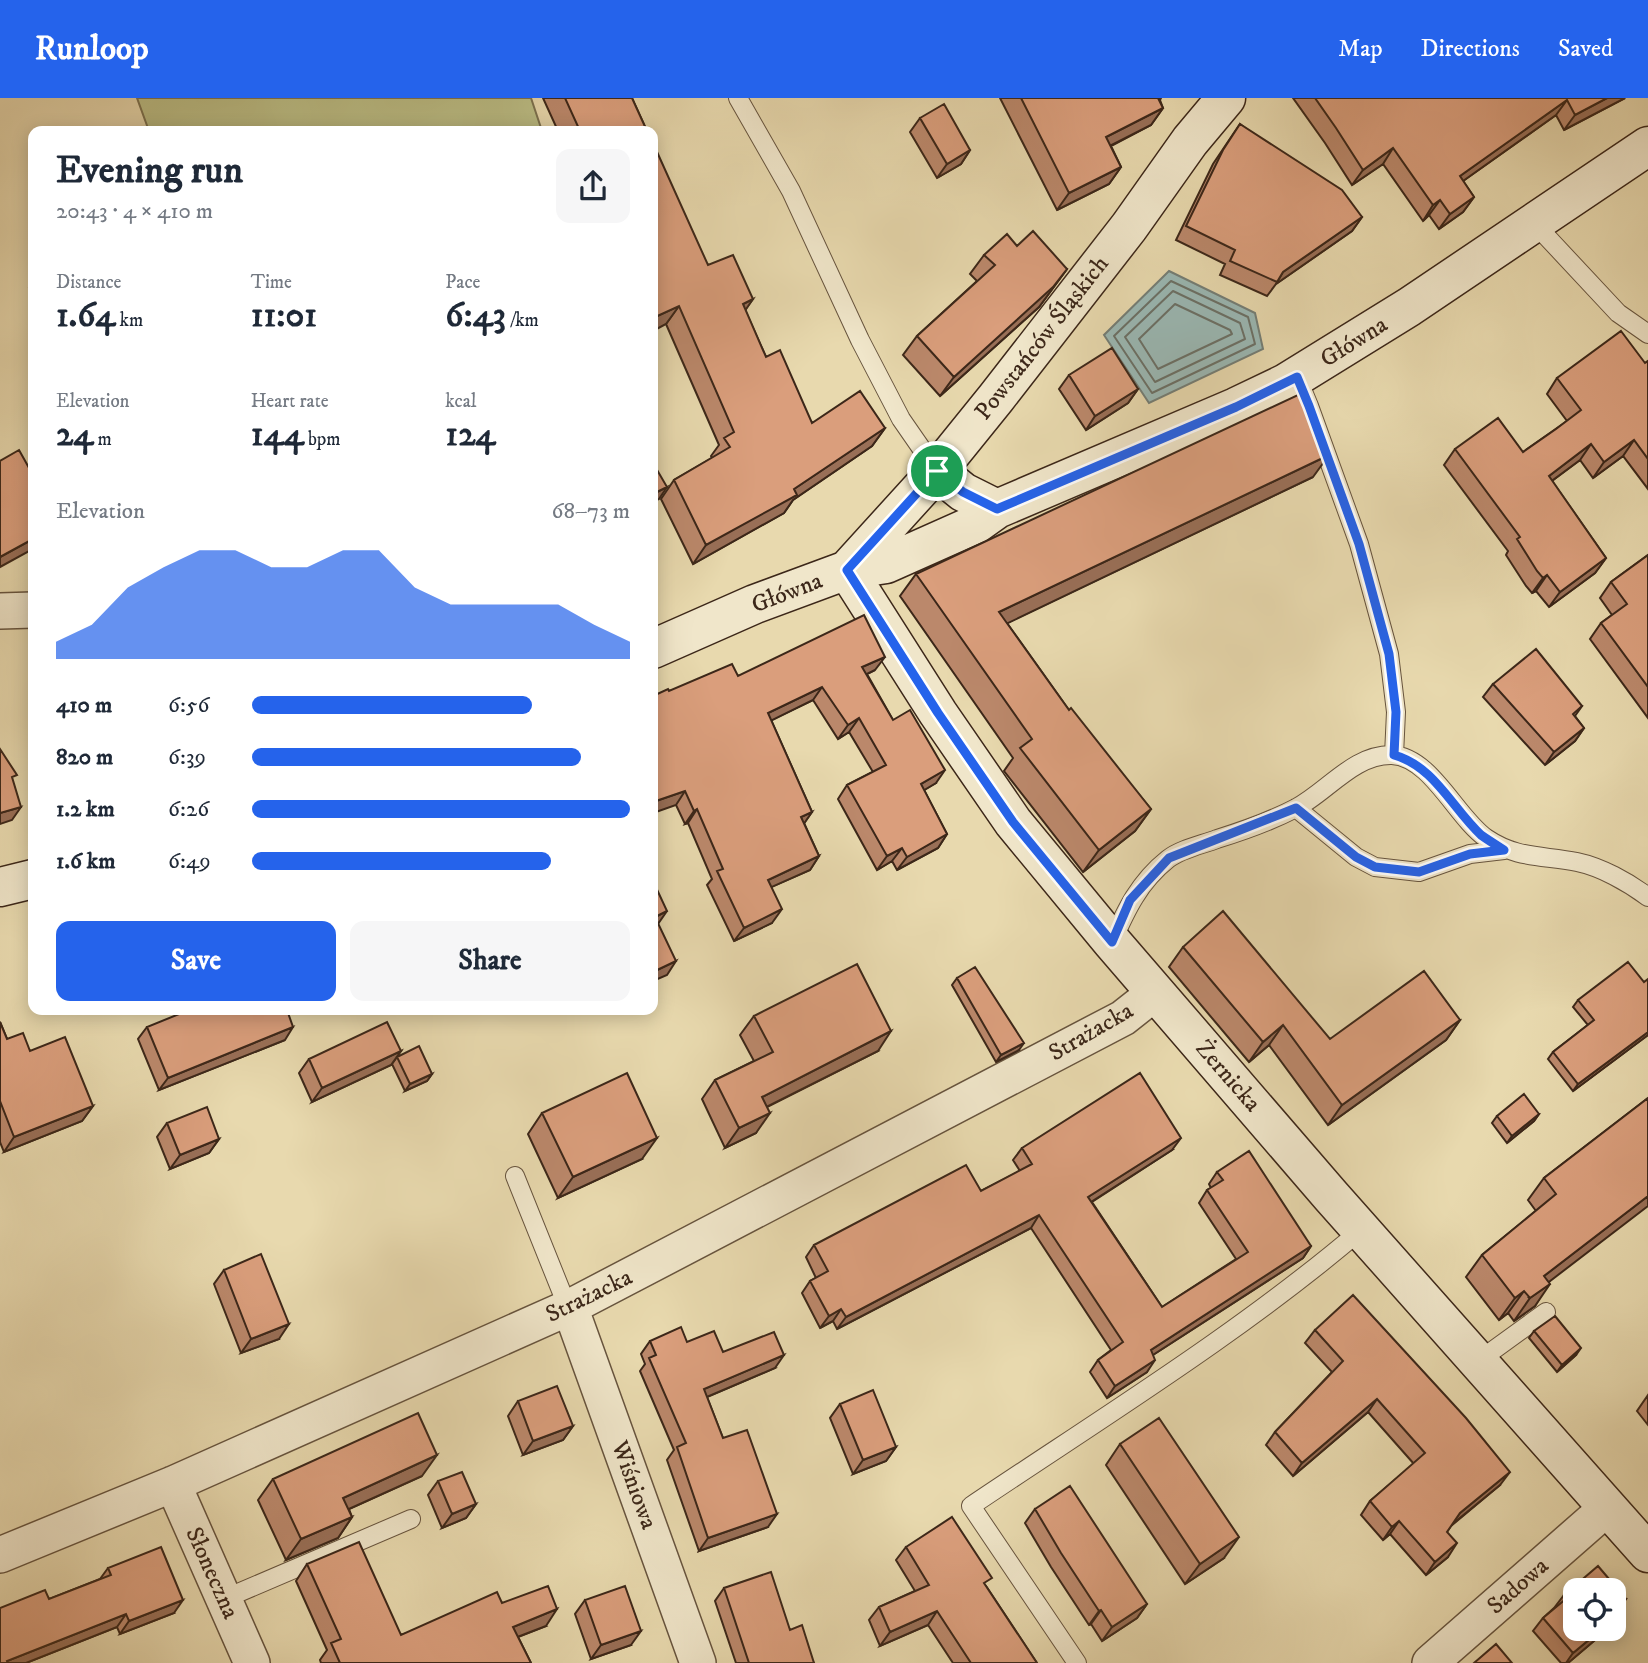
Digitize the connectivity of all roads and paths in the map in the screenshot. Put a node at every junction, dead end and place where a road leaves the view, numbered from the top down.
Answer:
1 (738, 98) edge
2 (1226, 98) edge
3 (1646, 151) edge
4 (1533, 222) junction
5 (1648, 334) edge
6 (1297, 377) junction
7 (937, 471) junction
8 (997, 509) junction
9 (900, 511) junction
10 (847, 570) junction
11 (28, 610) edge
12 (0, 611) edge
13 (658, 647) edge
14 (1394, 755) junction
15 (1296, 808) junction
16 (1504, 850) junction
17 (28, 880) edge
18 (0, 887) edge
19 (1648, 897) edge
20 (1112, 942) junction
21 (1156, 992) junction
22 (515, 1176) dead end
23 (1362, 1230) junction
24 (570, 1307) junction
25 (1546, 1312) edge
26 (1477, 1362) junction
27 (173, 1484) junction
28 (1607, 1508) junction
29 (411, 1519) dead end
30 (1648, 1553) edge
31 (0, 1555) edge
32 (224, 1599) junction
33 (252, 1663) edge
34 (698, 1663) edge
35 (1077, 1663) edge
36 (1430, 1663) edge

1 - 7 lane
2 - 7 street, Powstańców Śląskich
3 - 4 street, Główna
4 - 5 lane
4 - 6 street, Główna
6 - 8 street, Główna
6 - 14 lane
7 - 8 street
7 - 9 street, Powstańców Śląskich
8 - 9 street, Główna
8 - 10 street, Główna
9 - 10 street, Powstańców Śląskich
10 - 13 street, Główna
10 - 20 street, Żernicka
11 - 12 street
14 - 15 lane
14 - 16 lane
15 - 16 lane
15 - 20 lane
16 - 19 lane
17 - 18 street
20 - 21 street, Żernicka
21 - 23 street, Żernicka
21 - 24 street, Strażacka
22 - 24 lane
23 - 26 street, Żernicka
23 - 35 lane
24 - 27 street, Strażacka
24 - 34 street, Wiśniowa
25 - 26 lane
26 - 28 street, Żernicka
27 - 31 street, Strażacka
27 - 32 street, Słoneczna
28 - 30 street, Żernicka
28 - 36 street, Sadowa
29 - 32 lane
32 - 33 street, Słoneczna

